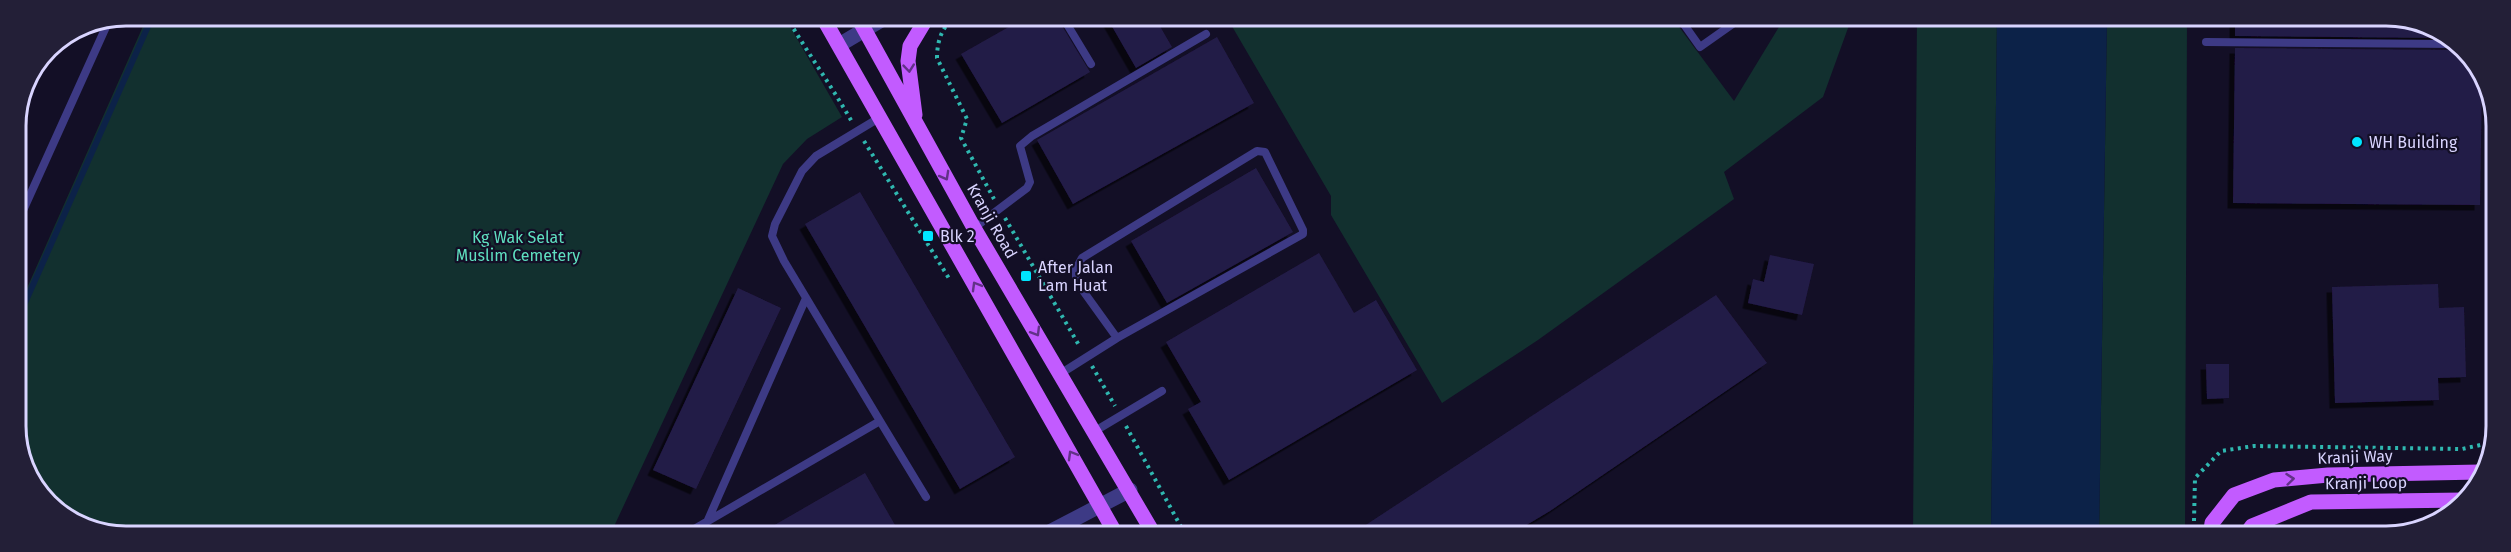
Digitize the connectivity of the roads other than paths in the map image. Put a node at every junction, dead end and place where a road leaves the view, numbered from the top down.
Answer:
1 (831, 26) edge
2 (856, 26) edge
3 (862, 26) edge
4 (922, 26) edge
5 (1068, 26) edge
6 (1685, 26) edge
7 (1730, 26) edge
8 (106, 27) edge
9 (1206, 34) dead end
10 (2206, 42) dead end
11 (2443, 44) edge
12 (839, 45) junction
13 (1091, 64) dead end
14 (879, 118) junction
15 (916, 124) junction
16 (26, 204) edge
17 (974, 228) junction
18 (806, 298) junction
19 (1117, 338) junction
20 (1060, 374) junction
21 (1162, 391) dead end
22 (880, 421) junction
23 (1095, 431) junction
24 (2474, 471) edge
25 (1130, 490) junction
26 (926, 497) dead end
27 (2453, 500) edge
28 (2430, 501) junction
29 (1101, 506) junction
30 (2443, 508) edge
31 (707, 522) junction
32 (700, 526) edge
33 (1062, 526) edge
34 (1112, 526) edge
35 (1150, 526) edge
36 (2212, 526) edge
37 (2252, 526) edge

1 - 12 main road
2 - 12 street
3 - 15 main road, Kranji Road
4 -> 15 main road
5 - 13 lane
6 - 7 lane
8 - 16 lane
9 - 17 lane
10 - 11 lane
12 - 14 main road
14 - 18 lane
29 -> 14 main road
15 -> 17 main road, Kranji Road
17 -> 20 main road, Kranji Road
18 - 22 lane
18 - 31 lane
19 - 19 lane
19 - 20 lane
20 - 23 main road, Kranji Road
21 - 23 lane
22 - 26 lane
22 - 31 lane
23 - 25 main road, Kranji Road
36 -> 24 main road, Kranji Way
25 - 29 street
25 - 35 main road, Kranji Road
27 - 28 main road, Kranji Loop
28 - 30 main road
28 - 37 main road, Kranji Loop
29 - 33 street
29 - 34 main road
31 - 32 lane

